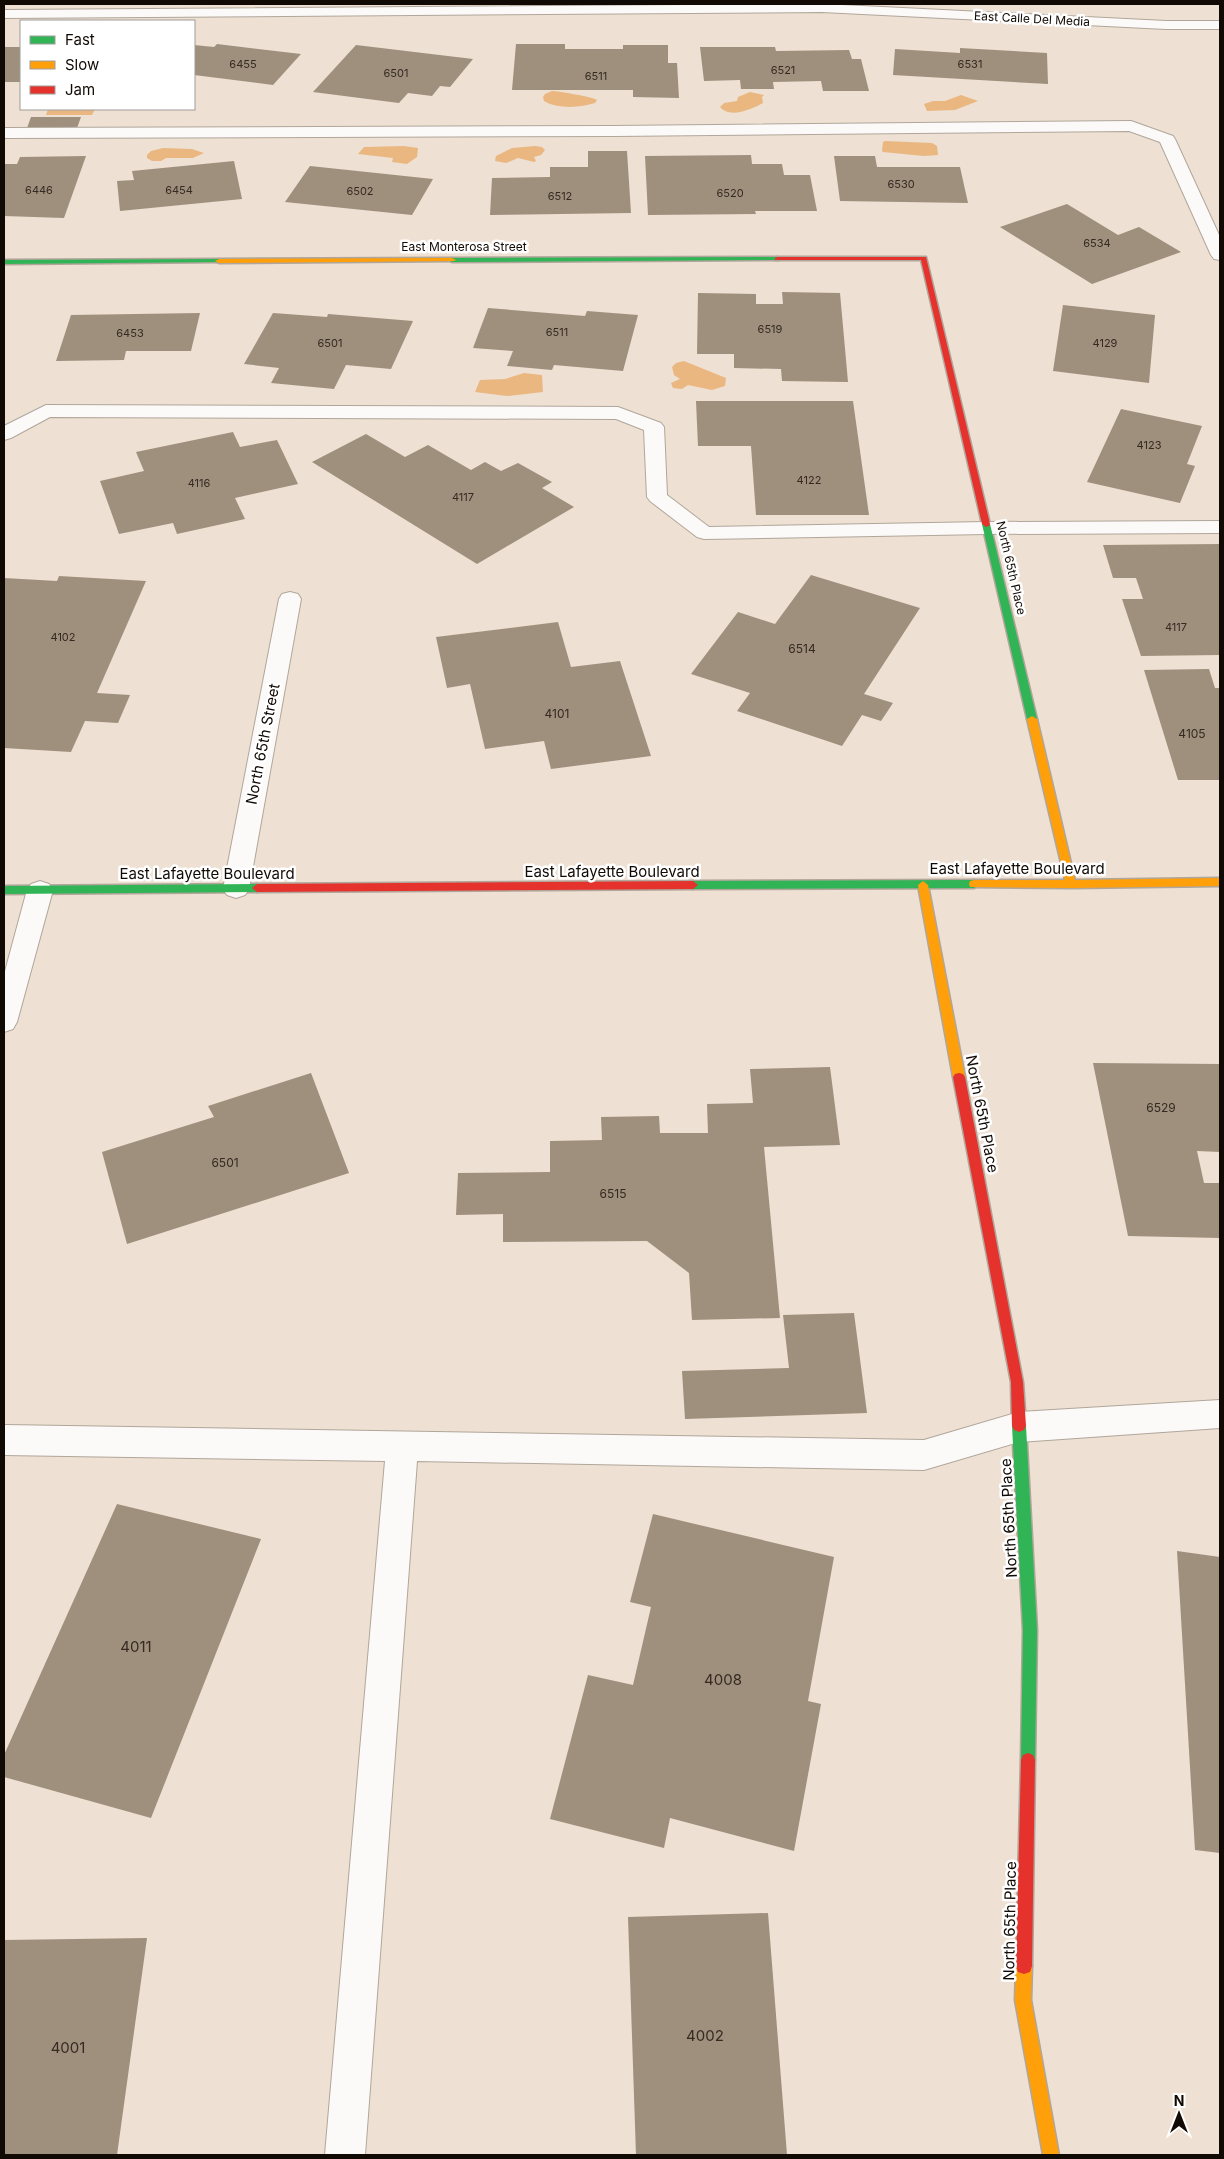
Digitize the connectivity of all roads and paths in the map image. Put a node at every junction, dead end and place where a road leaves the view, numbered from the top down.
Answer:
1 (4, 14) edge
2 (1220, 25) edge
3 (4, 133) edge
4 (1220, 255) edge
5 (924, 258) joint
6 (4, 262) edge
7 (4, 434) edge
8 (1220, 527) edge
9 (987, 528) junction
10 (290, 599) dead end
11 (1220, 882) edge
12 (1071, 884) junction
13 (923, 885) junction
14 (236, 889) junction
15 (4, 890) edge
16 (40, 890) junction
17 (4, 1022) edge
18 (1220, 1414) edge
19 (1019, 1427) junction
20 (4, 1440) edge
21 (402, 1446) junction
22 (345, 2155) edge
23 (1051, 2155) edge

1 - 2 street, East Calle Del Media
3 - 4 street
5 - 6 street, East Monterosa Street
5 - 9 street, North 65th Place
7 - 9 street
8 - 9 street
9 - 12 street, North 65th Place
10 - 14 street, North 65th Street
11 - 12 street, East Lafayette Boulevard
12 - 13 street, East Lafayette Boulevard
13 - 14 street, East Lafayette Boulevard
13 - 19 street, North 65th Place
14 - 16 street, East Lafayette Boulevard
15 - 16 street, East Lafayette Boulevard
16 - 17 street
18 - 19 street
19 - 21 street
19 - 23 street, North 65th Place
20 - 21 street
21 - 22 street

